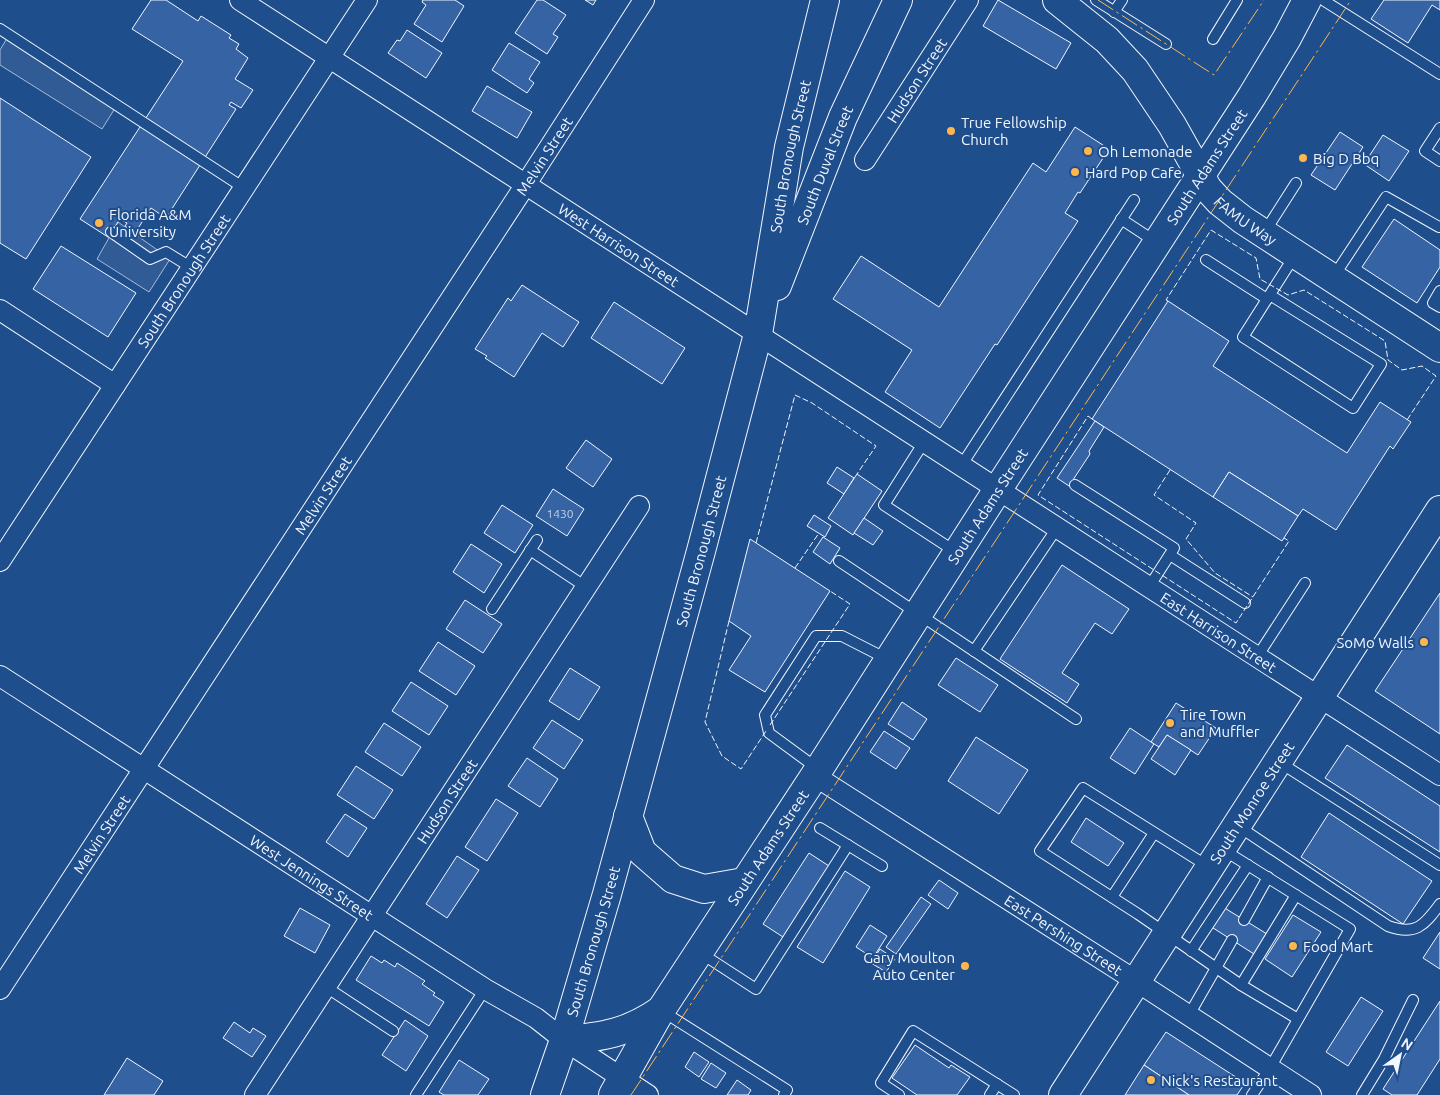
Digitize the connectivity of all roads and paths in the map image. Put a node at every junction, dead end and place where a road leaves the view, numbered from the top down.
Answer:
1 (240, 0) edge
2 (366, 0) edge
3 (644, 0) edge
4 (824, 0) edge
5 (898, 0) edge
6 (968, 0) edge
7 (1122, 0) edge
8 (1237, 0) edge
9 (1307, 0) edge
10 (1323, 0) edge
11 (1077, 5) edge
12 (1114, 12) junction
13 (0, 29) edge
14 (1213, 39) dead end
15 (1166, 44) dead end
16 (330, 58) junction
17 (1440, 74) edge
18 (1440, 128) edge
19 (865, 160) dead end
20 (1440, 161) edge
21 (1200, 176) junction
22 (1296, 183) dead end
23 (526, 184) junction
24 (244, 188) junction
25 (1134, 200) dead end
26 (1121, 219) junction
27 (1439, 228) edge
28 (111, 232) dead end
29 (1264, 233) junction
30 (1157, 243) junction
31 (1296, 254) junction
32 (1206, 260) dead end
33 (192, 268) junction
34 (1332, 279) junction
35 (1440, 291) edge
36 (1269, 297) junction
37 (1436, 305) edge
38 (0, 310) edge
39 (758, 334) junction
40 (1436, 343) edge
41 (116, 385) junction
42 (924, 442) junction
43 (961, 466) junction
44 (1075, 485) dead end
45 (998, 489) junction
46 (639, 506) dead end
47 (1440, 510) edge
48 (1057, 528) junction
49 (537, 540) dead end
50 (530, 550) junction
51 (957, 553) junction
52 (1170, 555) junction
53 (0, 561) edge
54 (839, 561) dead end
55 (1305, 583) dead end
56 (586, 587) junction
57 (1149, 587) junction
58 (1245, 603) dead end
59 (492, 609) dead end
60 (918, 614) junction
61 (974, 651) junction
62 (1257, 657) junction
63 (889, 660) junction
64 (0, 676) edge
65 (1319, 697) junction
66 (1076, 719) dead end
67 (1278, 761) junction
68 (144, 769) junction
69 (817, 773) junction
70 (1440, 775) edge
71 (628, 816) junction
72 (1237, 825) junction
73 (820, 828) dead end
74 (1154, 833) junction
75 (848, 845) junction
76 (1216, 858) junction
77 (1440, 864) edge
78 (1248, 865) junction
79 (882, 866) dead end
80 (1268, 877) junction
81 (744, 882) junction
82 (1296, 895) junction
83 (1112, 897) junction
84 (1440, 904) edge
85 (371, 916) junction
86 (1244, 920) dead end
87 (1167, 934) junction
88 (1232, 940) dead end
89 (1191, 951) junction
90 (699, 952) junction
91 (1217, 969) junction
92 (1136, 981) junction
93 (1241, 985) junction
94 (326, 987) junction
95 (0, 989) edge
96 (484, 989) junction
97 (1413, 1000) dead end
98 (661, 1010) junction
99 (1189, 1015) junction
100 (1298, 1019) junction
101 (393, 1032) dead end
102 (564, 1040) junction
103 (1270, 1068) junction
104 (996, 1084) junction
105 (618, 1087) edge
106 (255, 1095) edge
107 (416, 1095) edge
108 (545, 1095) edge
109 (648, 1095) edge
110 (784, 1095) edge
111 (898, 1095) edge
112 (990, 1095) edge
113 (1014, 1095) edge
114 (1063, 1095) edge
115 (1252, 1095) edge
116 (1311, 1095) edge
117 (1362, 1095) edge

1 - 16 street, West Harrison Street
2 - 16 street, South Bronough Street
3 - 23 street, Melvin Street
4 - 39 main road, South Bronough Street
5 - 39 main road, South Duval Street
6 - 19 street, Hudson Street
7 - 12 lane
8 - 14 lane
9 - 21 main road, South Adams Street
10 - 17 lane
11 - 12 lane
11 - 21 main road, FAMU Way
12 - 15 lane
13 - 24 lane
16 - 23 street, West Harrison Street
16 - 24 street, South Bronough Street
18 - 20 lane
21 - 29 main road, FAMU Way
21 - 30 main road, South Adams Street
22 - 29 lane
23 - 39 street, West Harrison Street
23 - 68 street, Melvin Street
24 - 33 street, South Bronough Street
25 - 26 lane
26 - 30 lane
26 - 43 lane
27 - 34 lane
28 - 33 lane
29 - 31 main road, FAMU Way
30 - 45 main road, South Adams Street
31 - 34 main road, FAMU Way
31 - 36 lane
32 - 36 lane
33 - 41 street, South Bronough Street
34 - 40 main road, FAMU Way
35 - 37 lane
36 - 36 lane
38 - 41 street
39 - 42 street, West Harrison Street
39 - 71 main road, South Bronough Street
41 - 53 street, South Bronough Street
42 - 43 street, West Harrison Street
42 - 51 lane
43 - 45 street, West Harrison Street
44 - 52 lane
45 - 48 street, East Harrison Street
45 - 51 main road, South Adams Street
46 - 56 street, Hudson Street
47 - 65 main road, South Monroe Street
48 - 57 street, East Harrison Street
48 - 61 lane
49 - 50 lane
50 - 56 lane
50 - 59 lane
51 - 60 main road, South Adams Street
52 - 57 lane
52 - 58 lane
54 - 60 lane
55 - 62 lane
56 - 85 street, Hudson Street
57 - 62 street, East Harrison Street
60 - 61 lane
60 - 63 main road, South Adams Street
61 - 66 lane
62 - 65 street, East Harrison Street
63 - 69 main road, South Adams Street
63 - 69 lane
64 - 68 street, West Jennings Street
65 - 67 main road, South Monroe Street
65 - 70 street, East Harrison Street
67 - 72 main road, South Monroe Street
67 - 77 lane
68 - 85 street, West Jennings Street
68 - 95 street, Melvin Street
69 - 81 main road, South Adams Street
69 - 92 street, East Pershing Street
71 - 81 main road
71 - 102 main road, South Bronough Street
72 - 76 main road, South Monroe Street
72 - 84 lane
73 - 75 lane
74 - 76 lane
74 - 83 lane
74 - 83 lane
75 - 79 lane
75 - 90 lane
76 - 78 lane
76 - 87 main road, South Monroe Street
78 - 80 lane
78 - 89 lane
80 - 82 lane
80 - 86 lane
81 - 90 main road, South Adams Street
82 - 93 lane
82 - 100 lane
83 - 87 lane
85 - 94 street, Hudson Street
85 - 96 street, West Jennings Street
87 - 89 lane
87 - 92 main road, South Monroe Street
88 - 91 lane
89 - 91 lane
90 - 98 main road, South Adams Street
91 - 93 lane
91 - 99 lane
92 - 99 street, East Pershing Street
92 - 114 main road, South Monroe Street
93 - 100 lane
94 - 101 lane
94 - 106 street, Hudson Street
96 - 102 street, West Jennings Street
96 - 107 lane
97 - 117 lane
98 - 102 main road, South Adams Street
98 - 105 main road, South Adams Street
98 - 110 lane
99 - 103 street, East Pershing Street
100 - 103 lane
102 - 105 street, West Jennings Street
102 - 108 main road, South Bronough Street
103 - 115 lane
103 - 116 street, East Pershing Street
104 - 111 lane
104 - 112 lane
104 - 113 lane
105 - 109 street, West Jennings Street

